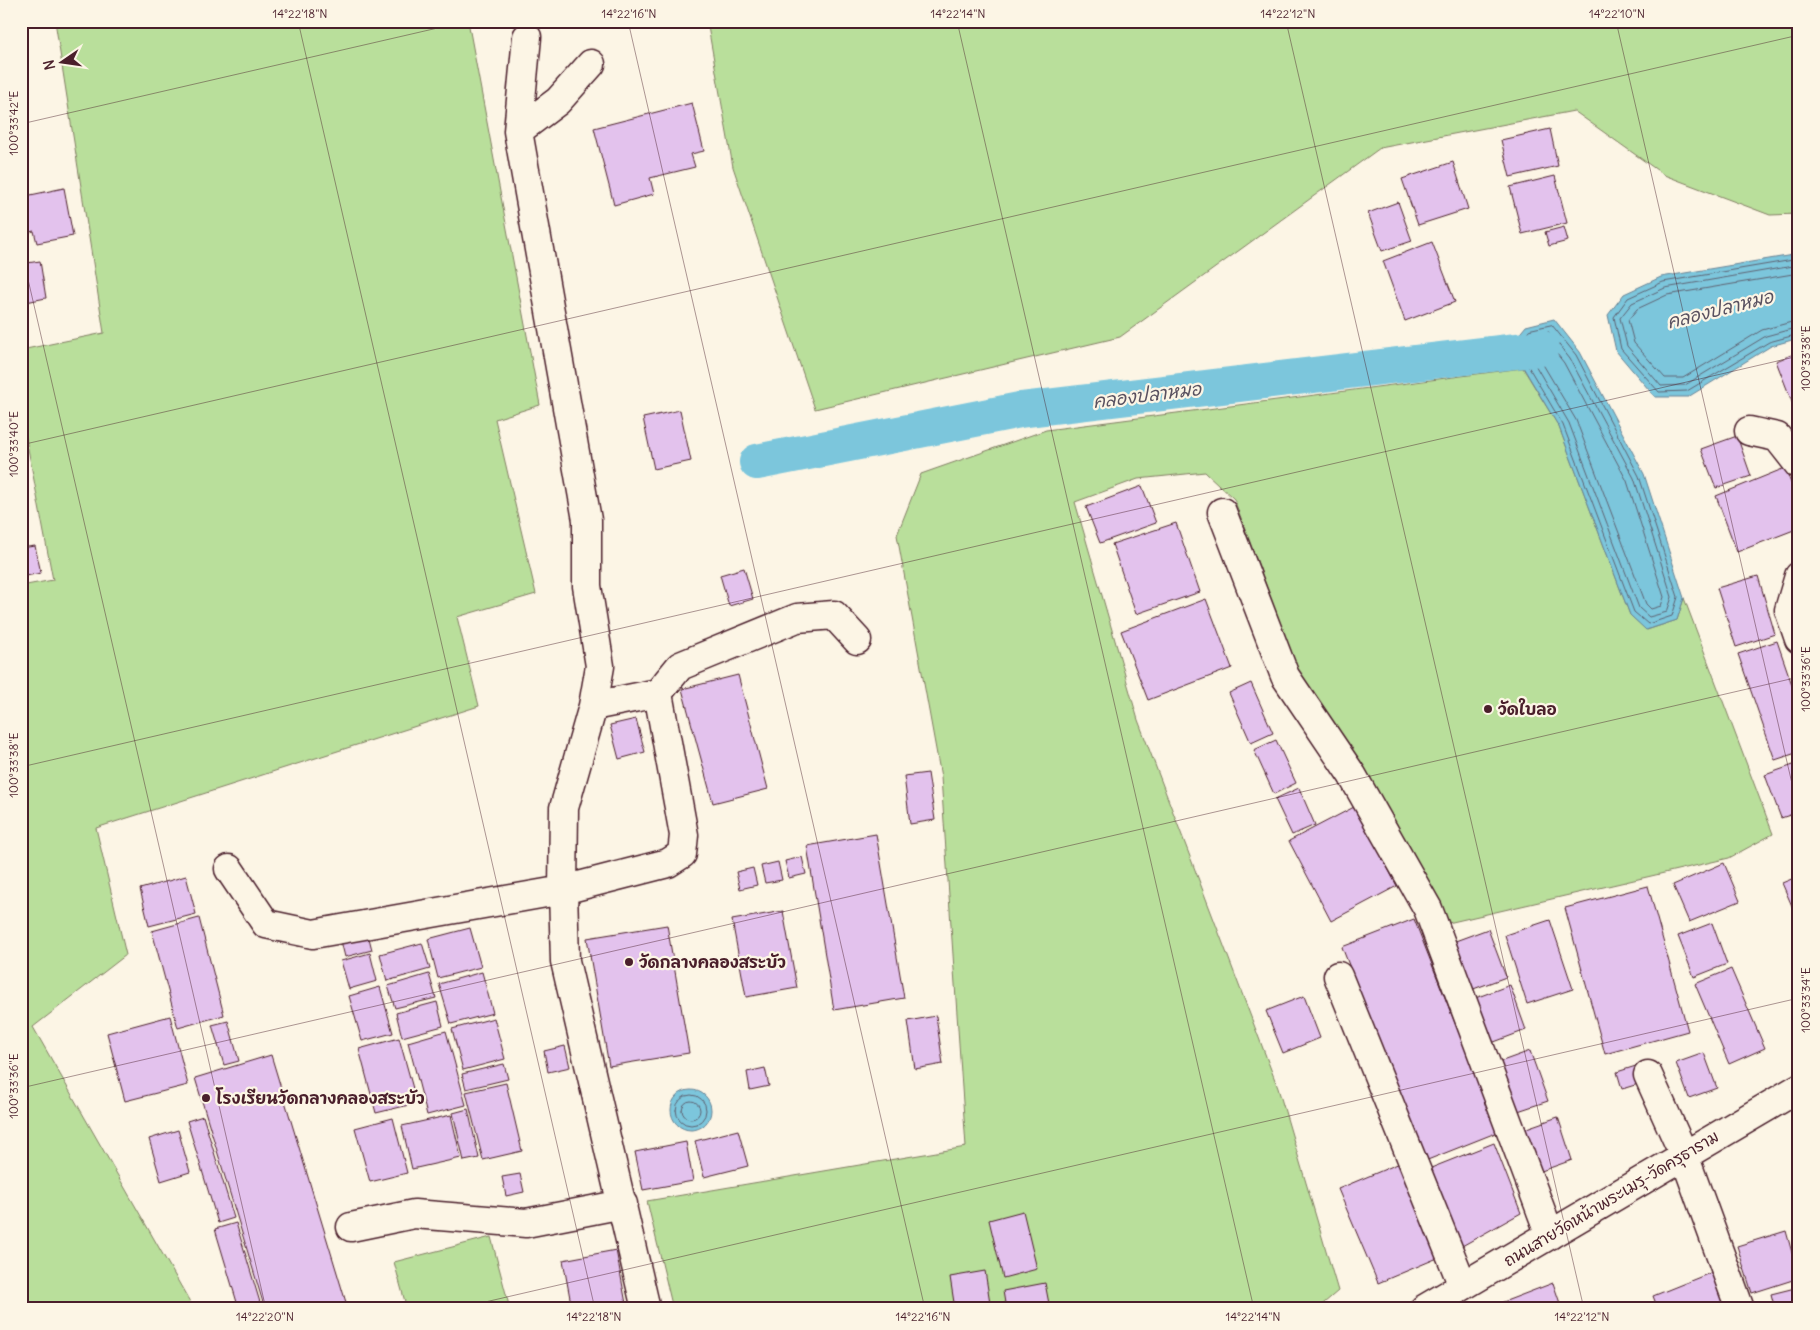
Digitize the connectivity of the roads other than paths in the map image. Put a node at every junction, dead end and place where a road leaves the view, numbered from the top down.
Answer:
1 (528, 37) dead end
2 (591, 64) dead end
3 (518, 131) junction
4 (1749, 431) dead end
5 (1799, 465) edge
6 (1222, 512) dead end
7 (1799, 576) edge
8 (1799, 639) edge
9 (857, 640) dead end
10 (658, 693) junction
11 (593, 706) junction
12 (229, 869) dead end
13 (562, 890) junction
14 (1338, 976) dead end
15 (1648, 1075) dead end
16 (1799, 1088) edge
17 (1684, 1155) junction
18 (623, 1204) junction
19 (351, 1227) dead end
20 (1550, 1235) junction
21 (1463, 1286) junction
22 (1434, 1306) edge
23 (646, 1309) edge
24 (1740, 1309) edge

1 - 3 street
2 - 3 street
3 - 11 street
4 - 5 street
6 - 20 street
7 - 8 street
9 - 10 street
10 - 11 street
10 - 13 street
11 - 13 street
12 - 13 street
13 - 18 street
14 - 21 street
15 - 17 street
16 - 17 street, ถนนสายวัดหน้าพระเมรุ-วัดครุธาราม
17 - 20 street, ถนนสายวัดหน้าพระเมรุ-วัดครุธาราม
17 - 24 street
18 - 19 street
18 - 23 street
20 - 21 street, ถนนสายวัดหน้าพระเมรุ-วัดครุธาราม
21 - 22 street, ถนนสายวัดหน้าพระเมรุ-วัดครุธาราม

